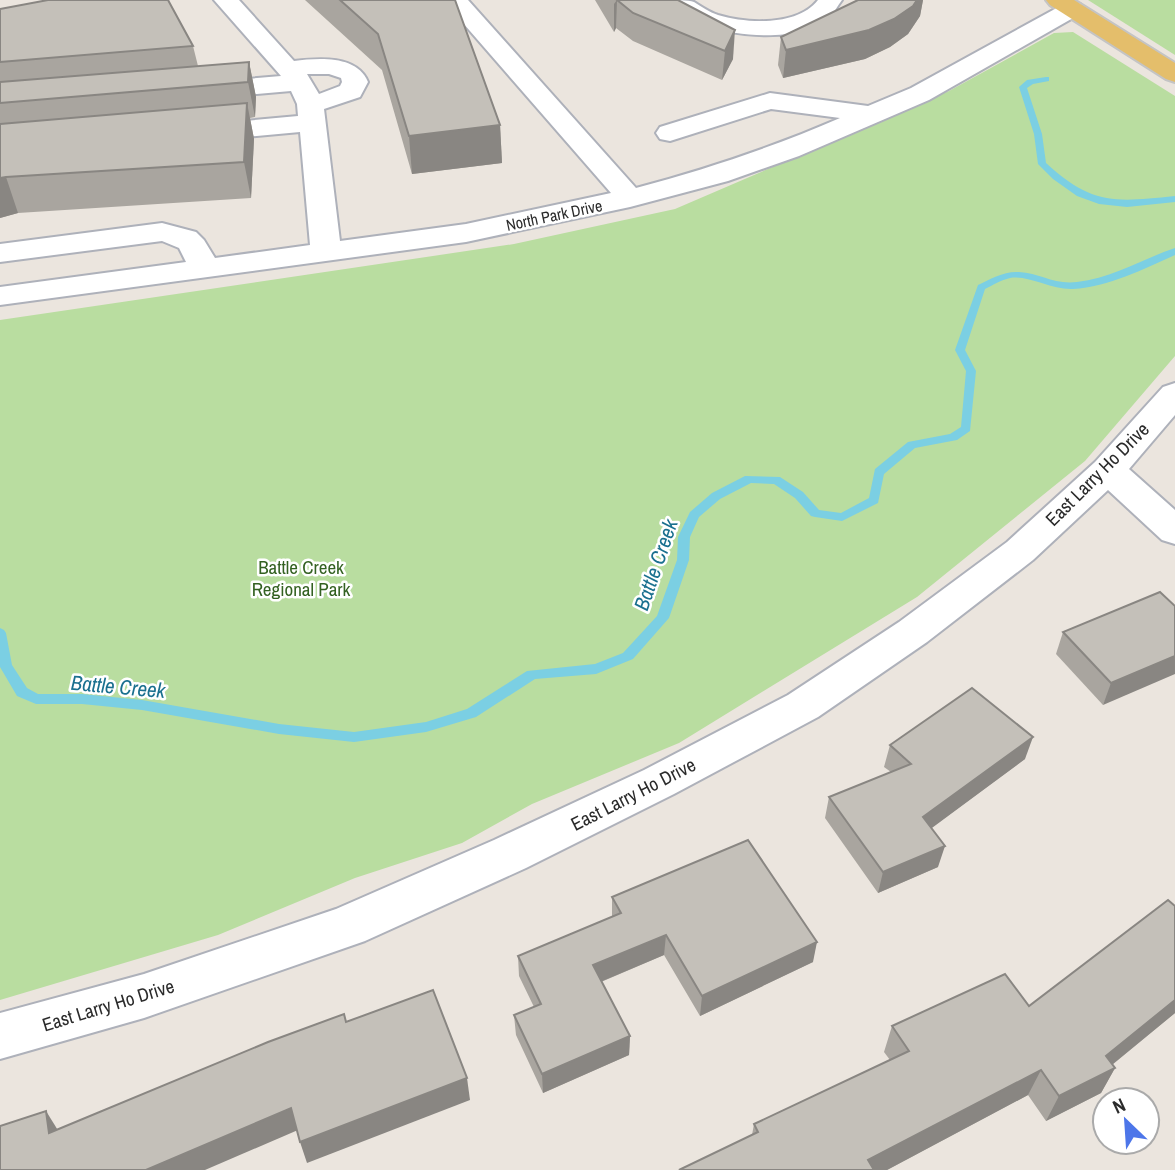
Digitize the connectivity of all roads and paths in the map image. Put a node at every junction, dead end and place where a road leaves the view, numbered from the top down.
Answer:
1 (226, 0) edge
2 (455, 0) edge
3 (679, 0) edge
4 (830, 0) edge
5 (1065, 4) edge
6 (1175, 74) edge
7 (177, 93) edge
8 (302, 95) junction
9 (873, 115) junction
10 (670, 132) dead end
11 (176, 135) edge
12 (630, 198) junction
13 (326, 252) junction
14 (0, 253) edge
15 (204, 268) junction
16 (0, 296) edge
17 (1175, 394) edge
18 (1108, 470) junction
19 (1175, 530) edge
20 (0, 1036) edge

1 - 8 street
2 - 12 street
3 - 4 street
5 - 6 main road
5 - 9 street, North Park Drive
7 - 8 street
8 - 11 street
8 - 13 street
9 - 10 street
9 - 12 street, North Park Drive
12 - 13 street, North Park Drive
13 - 15 street, North Park Drive
14 - 15 street
15 - 16 street, North Park Drive
17 - 18 street, East Larry Ho Drive
18 - 19 street
18 - 20 street, East Larry Ho Drive

